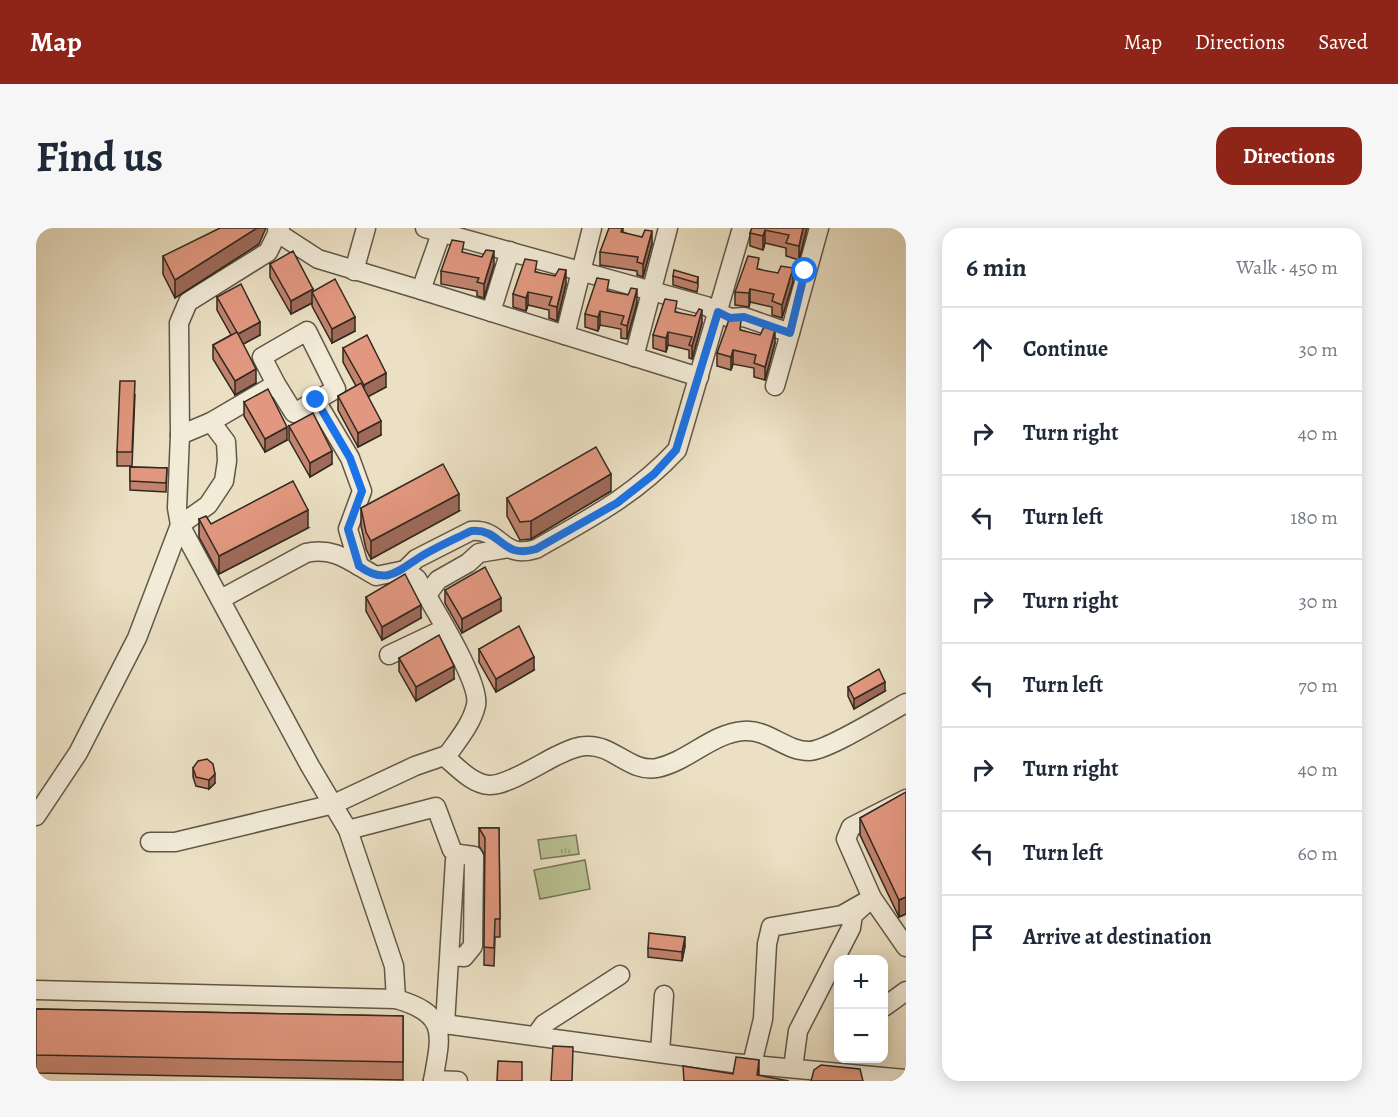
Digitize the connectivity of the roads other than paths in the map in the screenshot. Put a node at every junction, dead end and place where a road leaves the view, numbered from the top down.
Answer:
1 (366, 228) edge
2 (592, 228) edge
3 (668, 228) edge
4 (742, 228) edge
5 (819, 228) edge
6 (437, 229) edge
7 (278, 230) edge
8 (510, 251) junction
9 (354, 271) junction
10 (580, 271) junction
11 (421, 290) junction
12 (651, 292) junction
13 (491, 312) junction
14 (718, 312) junction
15 (790, 333) junction
16 (565, 335) junction
17 (634, 357) junction
18 (699, 377) junction
19 (276, 384) junction
20 (775, 386) dead end
21 (316, 400) junction
22 (211, 422) junction
23 (180, 435) junction
24 (180, 525) junction
25 (508, 548) junction
26 (359, 566) junction
27 (405, 570) junction
28 (426, 596) junction
29 (221, 599) junction
30 (444, 628) junction
31 (389, 656) dead end
32 (906, 703) edge
33 (446, 757) junction
34 (906, 799) edge
35 (334, 804) junction
36 (36, 816) edge
37 (348, 830) junction
38 (150, 842) dead end
39 (452, 850) dead end
40 (872, 898) junction
41 (906, 947) edge
42 (450, 956) junction
43 (620, 975) dead end
44 (36, 990) edge
45 (906, 992) edge
46 (664, 995) dead end
47 (396, 999) junction
48 (888, 1004) edge
49 (441, 1023) junction
50 (536, 1035) junction
51 (660, 1052) junction
52 (752, 1064) junction
53 (845, 1066) edge
54 (793, 1068) junction
55 (906, 1079) edge
56 (433, 1080) edge
57 (458, 1081) edge

1 - 9 street
2 - 10 street
3 - 12 street
4 - 14 street
5 - 15 street
6 - 8 street
6 - 11 street
7 - 9 street
7 - 23 street
8 - 10 street
8 - 13 street
9 - 11 street
10 - 12 street
10 - 16 street
11 - 13 street
12 - 14 street
12 - 17 street
13 - 16 street
14 - 15 street
14 - 18 street
15 - 20 street
16 - 17 street
17 - 18 street
18 - 25 street
19 - 21 street
19 - 21 street
19 - 22 street
21 - 26 street
22 - 23 street
22 - 24 street
23 - 24 street
24 - 29 street
24 - 36 street
25 - 27 street
25 - 28 street
26 - 27 street
26 - 29 street
27 - 28 street
28 - 30 street
29 - 35 street
30 - 31 street
30 - 33 street
32 - 33 street
33 - 35 street
34 - 40 street
35 - 37 street
35 - 38 street
37 - 39 street
37 - 47 street
40 - 41 street
40 - 52 street
40 - 54 street
42 - 42 street
42 - 49 street
43 - 50 street
44 - 47 street
45 - 48 street
46 - 51 street
47 - 49 street
49 - 50 street
49 - 56 street
50 - 51 street
51 - 52 street
52 - 54 street
53 - 54 street
53 - 55 street
56 - 57 street

